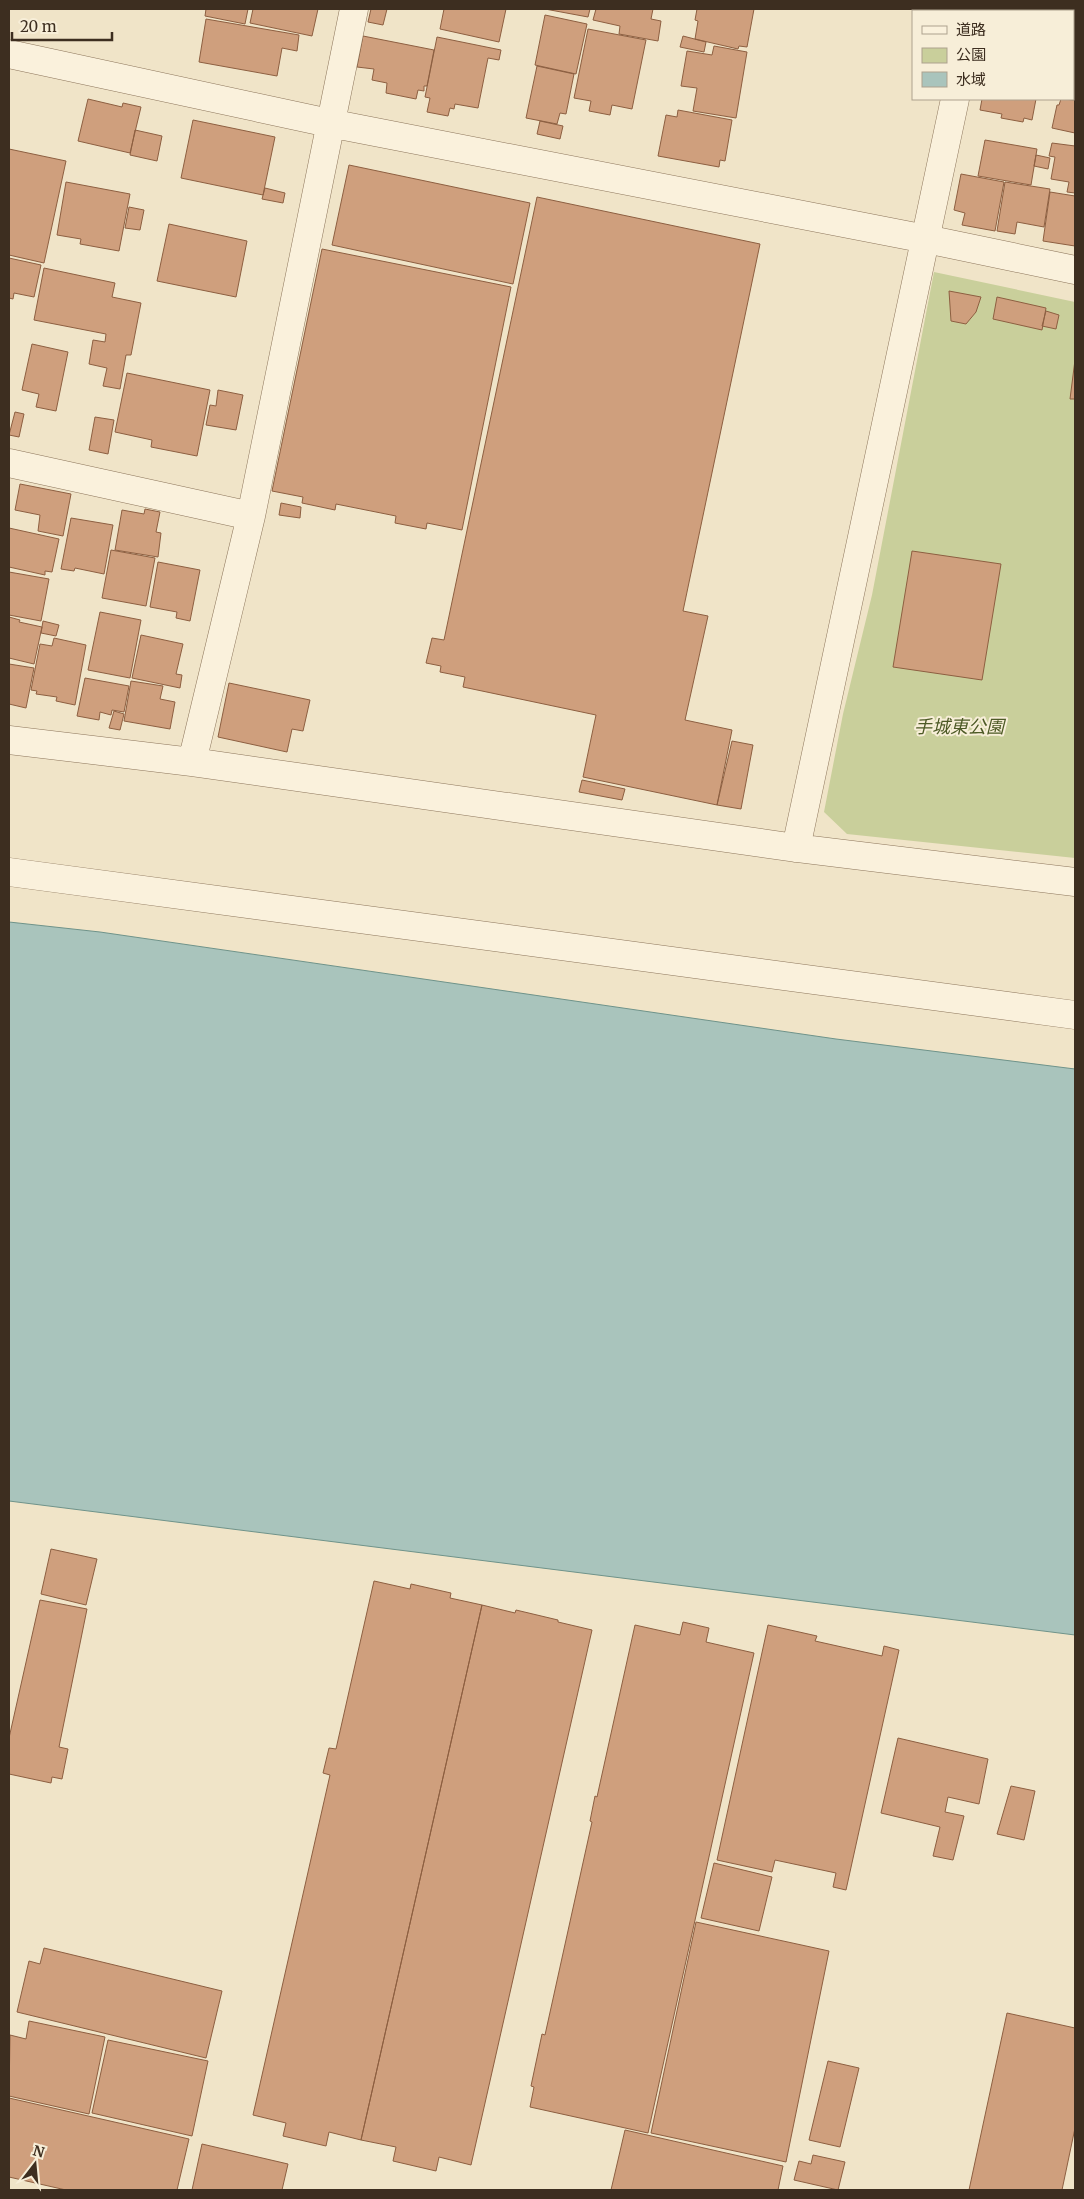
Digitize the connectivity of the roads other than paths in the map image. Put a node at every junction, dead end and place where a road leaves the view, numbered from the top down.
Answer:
1 (354, 9) edge
2 (9, 54) edge
3 (955, 100) edge
4 (329, 123) junction
5 (926, 239) junction
6 (1075, 270) edge
7 (9, 463) edge
8 (250, 516) junction
9 (9, 740) edge
10 (192, 762) junction
11 (796, 848) junction
12 (9, 872) edge
13 (1075, 882) edge
14 (1075, 1015) edge

1 - 4 street
2 - 4 street
3 - 5 street
4 - 5 street
4 - 8 street
5 - 6 street
5 - 11 street
7 - 8 street
8 - 10 street
9 - 10 street
10 - 11 street
11 - 13 street
12 - 14 street

